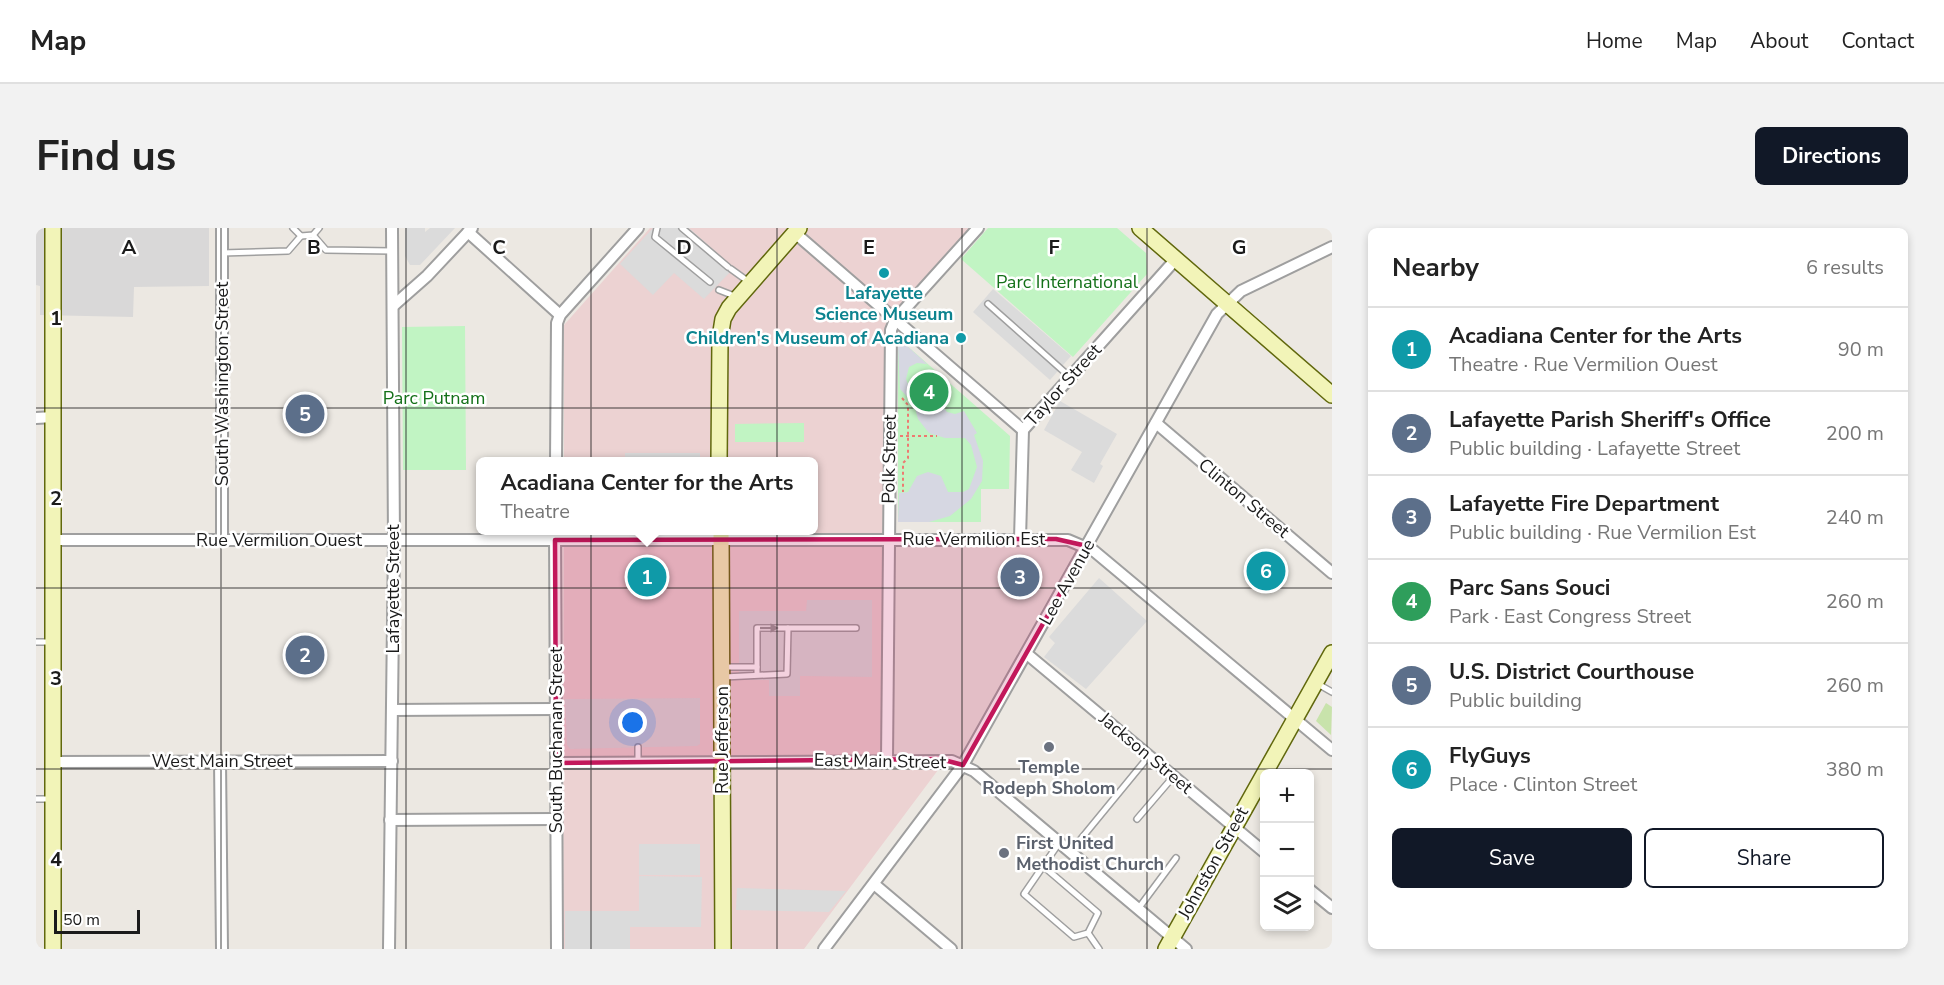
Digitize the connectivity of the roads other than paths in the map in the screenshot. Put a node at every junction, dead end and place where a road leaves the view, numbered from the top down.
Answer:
1 (53, 228) edge
2 (222, 228) edge
3 (293, 228) edge
4 (319, 228) edge
5 (392, 228) edge
6 (638, 228) edge
7 (657, 228) edge
8 (682, 228) edge
9 (978, 228) edge
10 (1140, 228) edge
11 (470, 230) edge
12 (794, 230) edge
13 (313, 235) junction
14 (301, 236) junction
15 (1332, 247) edge
16 (393, 252) junction
17 (222, 253) junction
18 (1176, 259) junction
19 (710, 282) dead end
20 (751, 283) junction
21 (719, 290) dead end
22 (738, 298) junction
23 (1226, 303) junction
24 (988, 304) dead end
25 (393, 306) junction
26 (560, 315) junction
27 (895, 320) junction
28 (1071, 377) junction
29 (1332, 395) edge
30 (53, 417) junction
31 (36, 418) edge
32 (1156, 423) junction
33 (1023, 430) junction
34 (556, 457) edge
35 (719, 457) edge
36 (555, 535) edge
37 (722, 535) edge
38 (1020, 539) junction
39 (52, 540) junction
40 (222, 540) junction
41 (888, 540) junction
42 (394, 541) junction
43 (1087, 546) junction
44 (1332, 573) edge
45 (788, 628) junction
46 (855, 628) dead end
47 (36, 642) edge
48 (52, 642) junction
49 (1027, 654) junction
50 (1332, 654) edge
51 (757, 671) junction
52 (722, 672) junction
53 (1316, 683) junction
54 (1332, 692) edge
55 (556, 709) junction
56 (392, 710) junction
57 (1296, 720) junction
58 (638, 747) dead end
59 (1332, 750) edge
60 (1150, 755) junction
61 (887, 759) junction
62 (220, 761) junction
63 (392, 761) junction
64 (722, 761) junction
65 (53, 762) junction
66 (556, 762) junction
67 (638, 762) junction
68 (963, 765) junction
69 (1174, 776) junction
70 (36, 799) edge
71 (52, 799) junction
72 (556, 819) junction
73 (1137, 819) dead end
74 (390, 820) junction
75 (1233, 826) junction
76 (1060, 842) junction
77 (1260, 849) edge
78 (1071, 851) junction
79 (1176, 858) dead end
80 (1043, 866) junction
81 (874, 884) junction
82 (1314, 893) edge
83 (1332, 908) edge
84 (1138, 909) junction
85 (1088, 933) junction
86 (1169, 943) edge
87 (53, 949) edge
88 (222, 949) edge
89 (389, 949) edge
90 (557, 949) edge
91 (723, 949) edge
92 (824, 949) edge
93 (951, 949) edge
94 (1099, 949) edge
95 (1186, 949) edge

1 - 30 street
2 - 17 street, South Washington Street
3 - 14 lane
4 - 13 lane
5 - 16 street, Lafayette Street
6 - 26 street
7 - 19 lane
8 - 20 lane
9 - 27 street
10 - 18 street
11 - 25 street
11 - 26 street
12 - 20 street
12 - 27 street
13 - 14 lane
13 - 16 lane
14 - 17 lane
15 - 23 street, Lee Avenue
16 - 25 street, Lafayette Street
17 - 40 street, South Washington Street
18 - 23 street
18 - 28 street, Taylor Street
20 - 22 street
21 - 22 lane
22 - 35 street
23 - 29 street
23 - 32 street, Lee Avenue
24 - 28 lane
25 - 42 street, Lafayette Street
26 - 34 street
27 - 33 street
27 - 41 street, Polk Street
28 - 33 street, Taylor Street
30 - 31 street
30 - 39 street
32 - 43 street, Lee Avenue
32 - 44 street, Clinton Street
33 - 38 street, Taylor Street
36 - 37 street, Rue Vermilion Ouest
36 - 42 street, Rue Vermilion Ouest
36 - 55 street, South Buchanan Street
37 - 41 street, Rue Vermilion Est
37 - 52 street, Rue Jefferson
38 - 41 street, Rue Vermilion Est
38 - 43 street, Rue Vermilion Est
39 - 40 street, Rue Vermilion Ouest
39 - 48 street
40 - 42 street, Rue Vermilion Ouest
41 - 61 street, Polk Street
42 - 56 street, Lafayette Street
43 - 49 street, Lee Avenue
43 - 57 street, Rue Vermilion Est
45 - 46 lane
51 -> 45 lane
45 - 51 lane
47 - 48 lane
48 - 65 street
49 - 60 street, Jackson Street
49 - 68 street, Lee Avenue
50 - 53 street, Johnston Street
51 - 52 lane
51 - 52 lane
52 - 64 street, Rue Jefferson
53 - 54 lane
53 - 57 street, Johnston Street
55 - 56 street
55 - 66 street, South Buchanan Street
56 - 63 street, Lafayette Street
57 - 59 street, Rue Vermilion Est
57 - 75 street, Johnston Street
58 - 67 lane
60 - 69 street, Jackson Street
60 - 78 lane
61 - 64 street, East Main Street
61 - 68 street, East Main Street
62 - 63 street, West Main Street
62 - 65 street, West Main Street
62 - 88 street
63 - 74 street, Lafayette Street
64 - 67 street, East Main Street
64 - 91 street, Rue Jefferson
65 - 71 street
66 - 67 street, East Main Street
66 - 72 street, South Buchanan Street
68 - 76 street, East Main Street
68 - 81 street, Lee Avenue
69 - 73 lane
69 - 75 street, Jackson Street
70 - 71 lane
71 - 87 street
72 - 74 street
72 - 90 street, South Buchanan Street
74 - 89 street, Lafayette Street
75 - 77 street, Jackson Street
75 - 86 street, Johnston Street
76 - 78 street, East Main Street
76 - 80 lane
78 - 84 street, East Main Street
79 - 84 lane
80 - 85 lane
80 - 85 lane
81 - 92 street, Lee Avenue
81 - 93 street
82 - 83 street
84 - 86 street, East Main Street
85 - 94 lane
86 - 95 street, East Main Street

